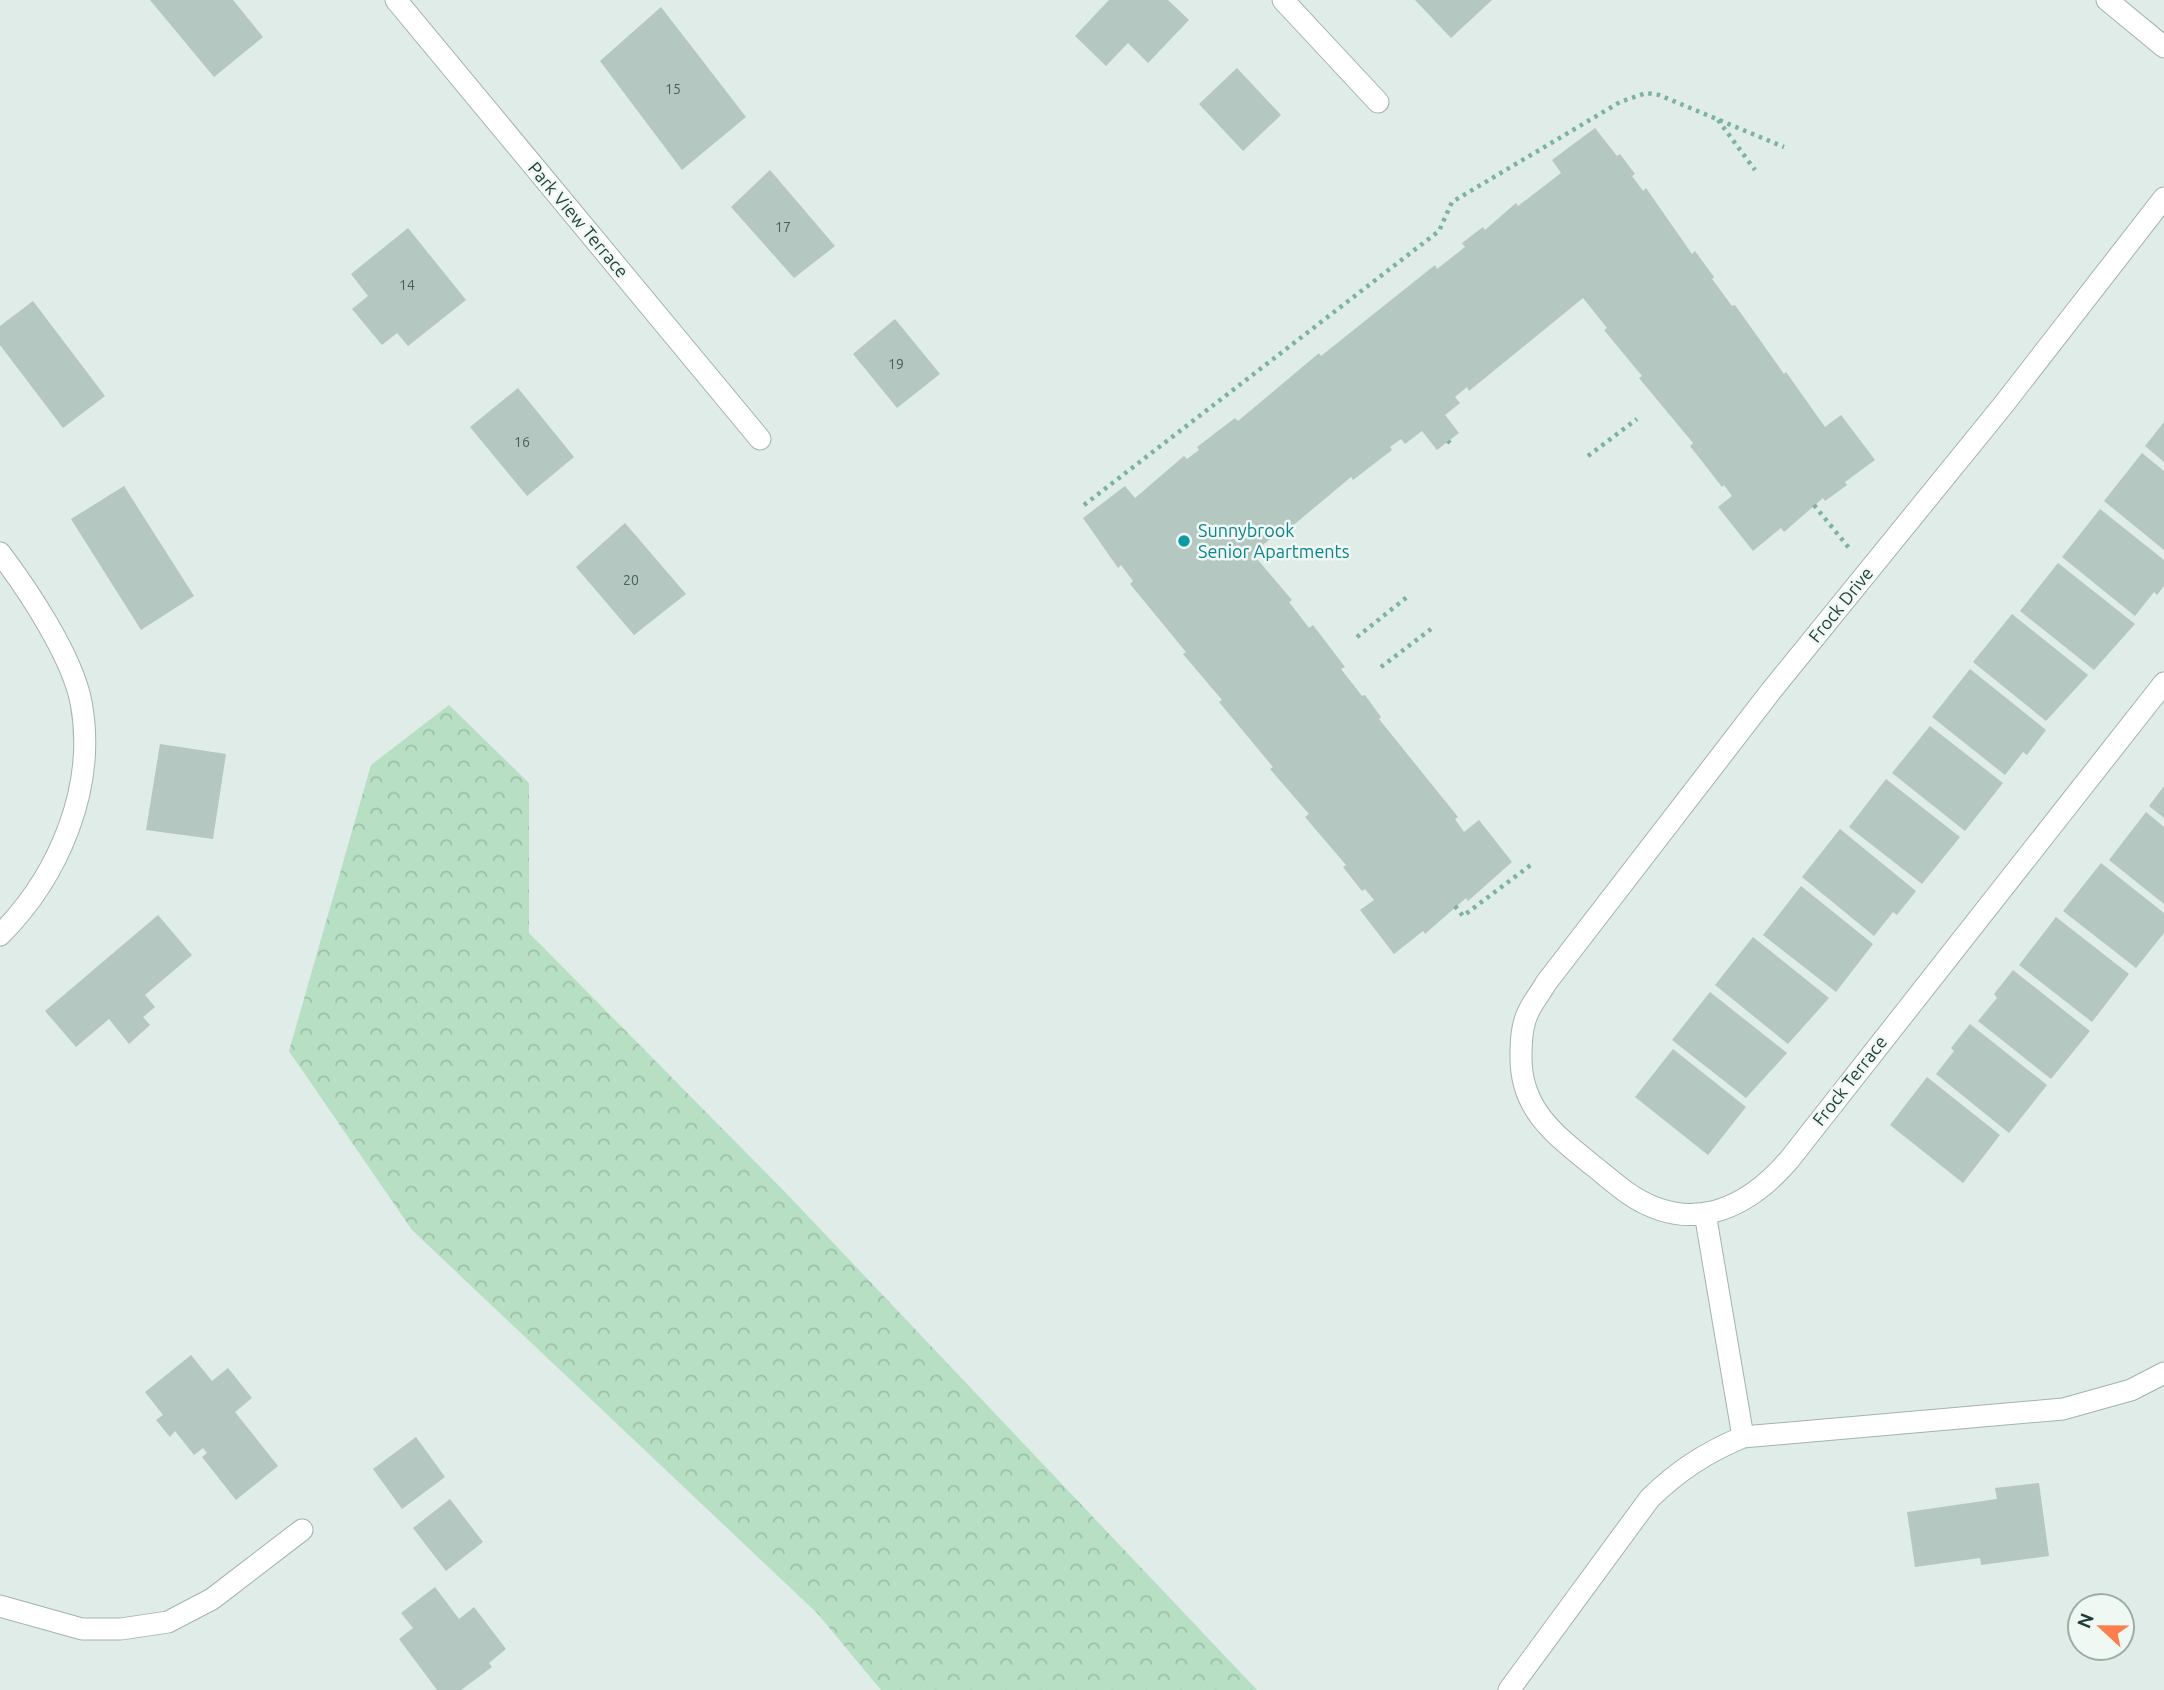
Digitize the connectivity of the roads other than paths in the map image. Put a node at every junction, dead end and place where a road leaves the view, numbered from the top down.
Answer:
1 (396, 0) edge
2 (1283, 0) edge
3 (2107, 0) edge
4 (2164, 47) edge
5 (1378, 102) dead end
6 (2164, 198) edge
7 (760, 439) dead end
8 (0, 553) edge
9 (2164, 683) edge
10 (0, 935) edge
11 (1526, 1017) joint
12 (1705, 1213) junction
13 (2164, 1373) edge
14 (1743, 1437) junction
15 (302, 1530) dead end
16 (0, 1606) edge
17 (1509, 1690) edge

1 - 7 street, Park View Terrace
2 - 5 street
3 - 4 street
6 - 11 street, Frock Drive
8 - 10 street
9 - 12 street, Frock Terrace
11 - 12 street, Frock Terrace
12 - 14 street
13 - 14 street
14 - 17 street
15 - 16 street

